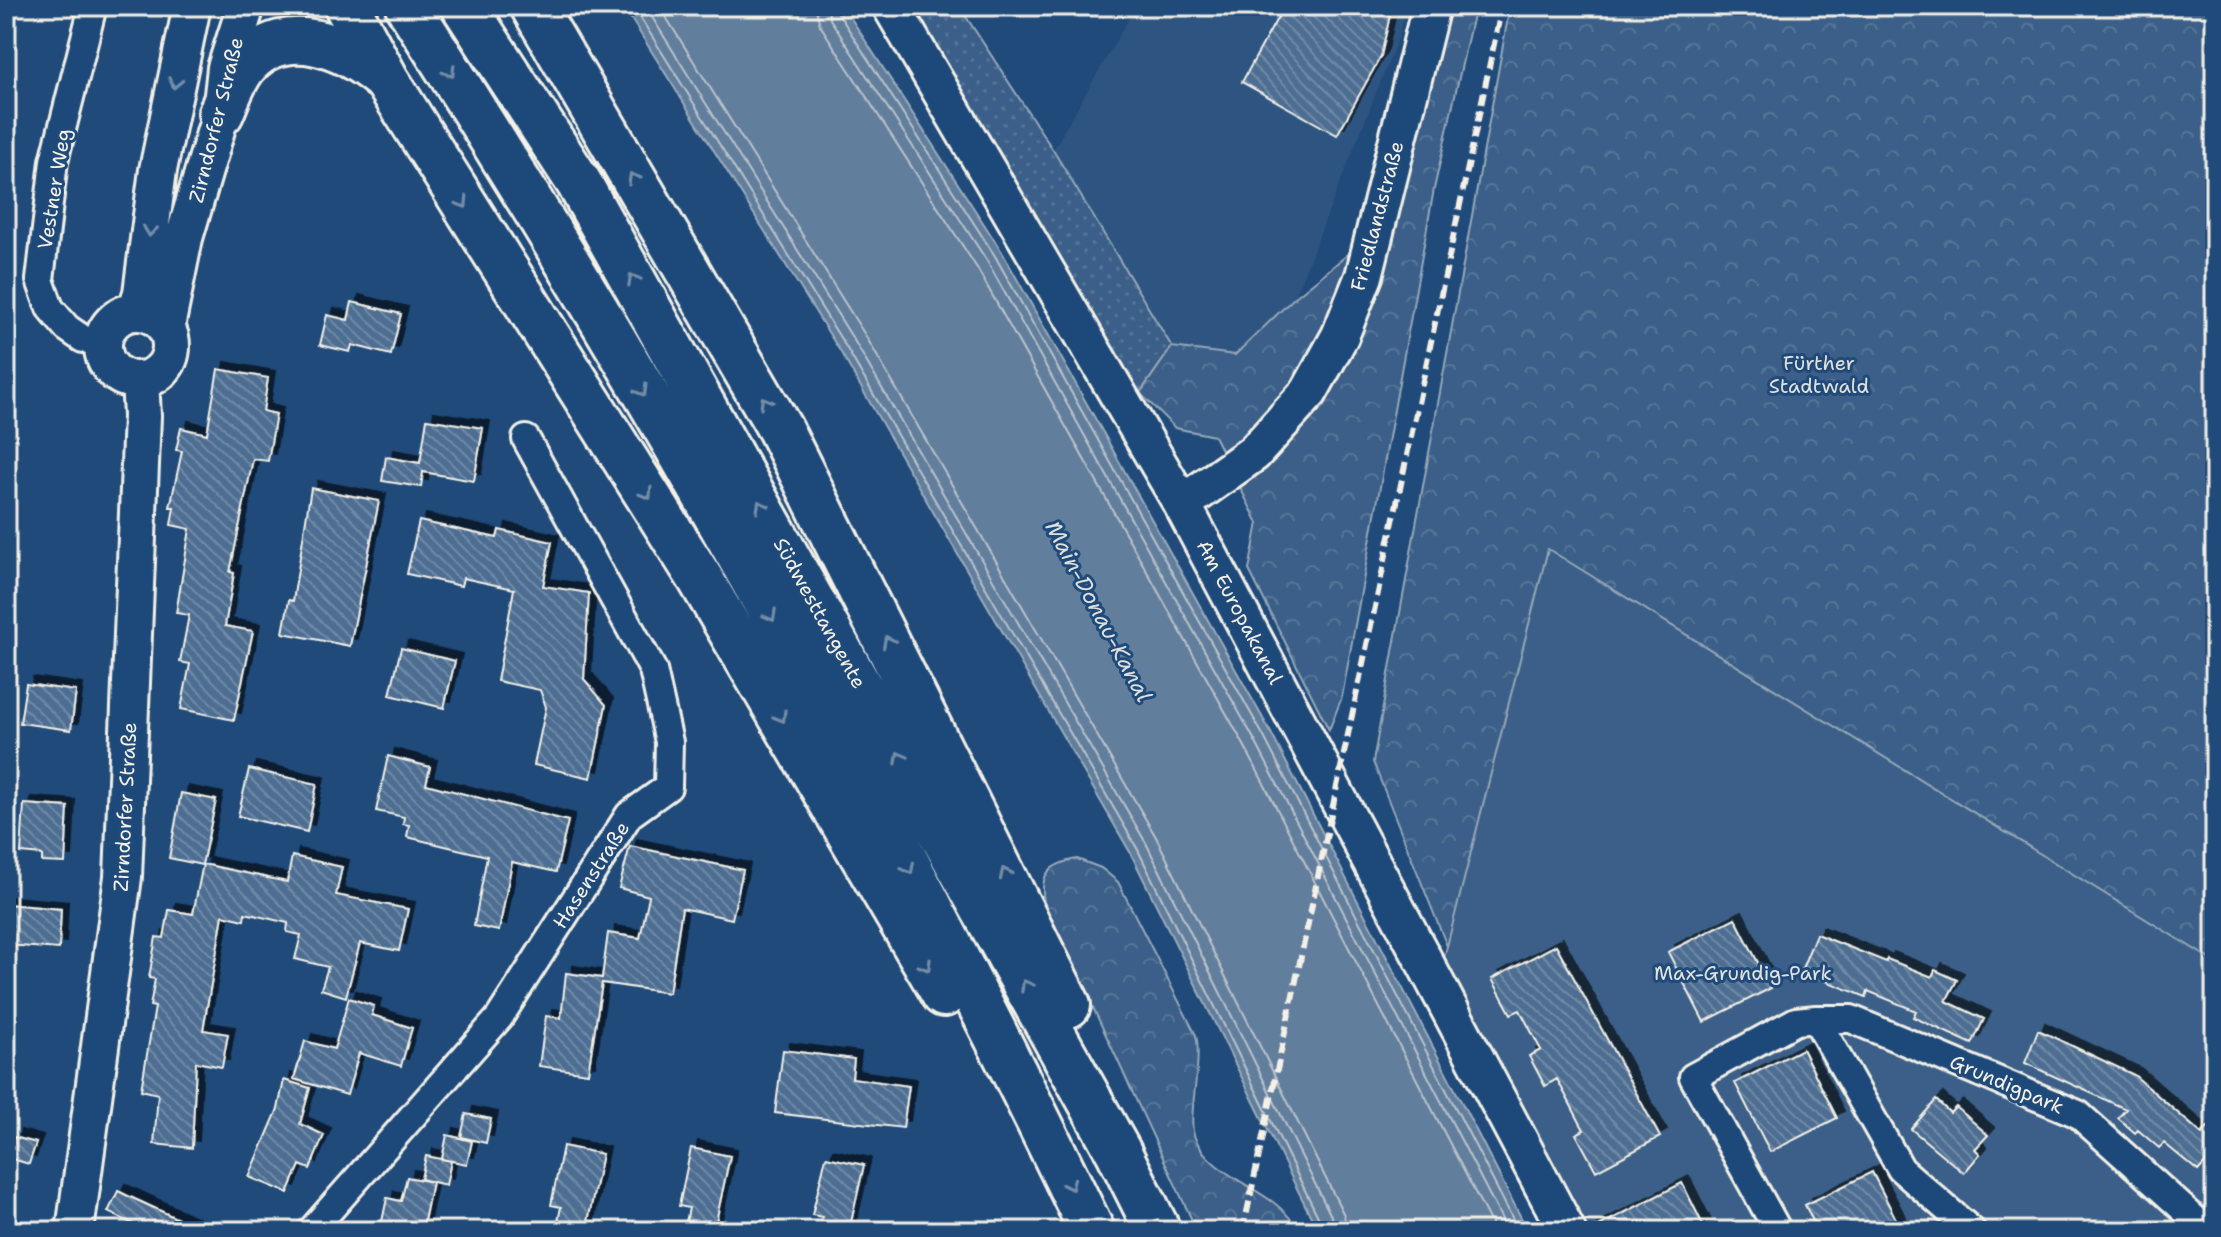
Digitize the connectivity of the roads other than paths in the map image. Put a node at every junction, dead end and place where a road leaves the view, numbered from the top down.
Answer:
1 (93, 6) edge
2 (192, 6) edge
3 (246, 6) edge
4 (347, 6) edge
5 (408, 6) edge
6 (464, 6) edge
7 (533, 6) edge
8 (891, 6) edge
9 (1431, 6) edge
10 (387, 81) junction
11 (221, 113) junction
12 (151, 320) junction
13 (104, 343) junction
14 (140, 380) junction
15 (526, 439) dead end
16 (1182, 504) junction
17 (1816, 1019) junction
18 (1048, 1139) junction
19 (1118, 1151) junction
20 (75, 1231) edge
21 (311, 1231) edge
22 (1092, 1231) edge
23 (1158, 1231) edge
24 (1567, 1231) edge
25 (1778, 1231) edge
26 (1972, 1231) edge
27 (2208, 1231) edge

1 - 13 street, Vestner Weg
2 -> 12 main road, Zirndorfer Straße
3 - 11 main road, Zirndorfer Straße
4 - 10 highway
5 -> 18 highway
19 -> 6 highway, Südwesttangente
19 -> 7 highway
8 - 16 main road, Am Europakanal
9 - 16 main road, Friedlandstraße
10 - 11 highway
10 -> 18 highway
11 - 12 main road, Zirndorfer Straße
12 - 13 main road
12 - 14 main road
13 - 14 main road
14 - 20 main road, Zirndorfer Straße
15 - 21 street, Hasenstraße
16 - 24 main road, Am Europakanal
17 - 25 street, Grundigpark
17 - 26 street
17 - 27 street, Grundigpark
18 -> 22 highway
19 - 23 highway, Südwesttangente

